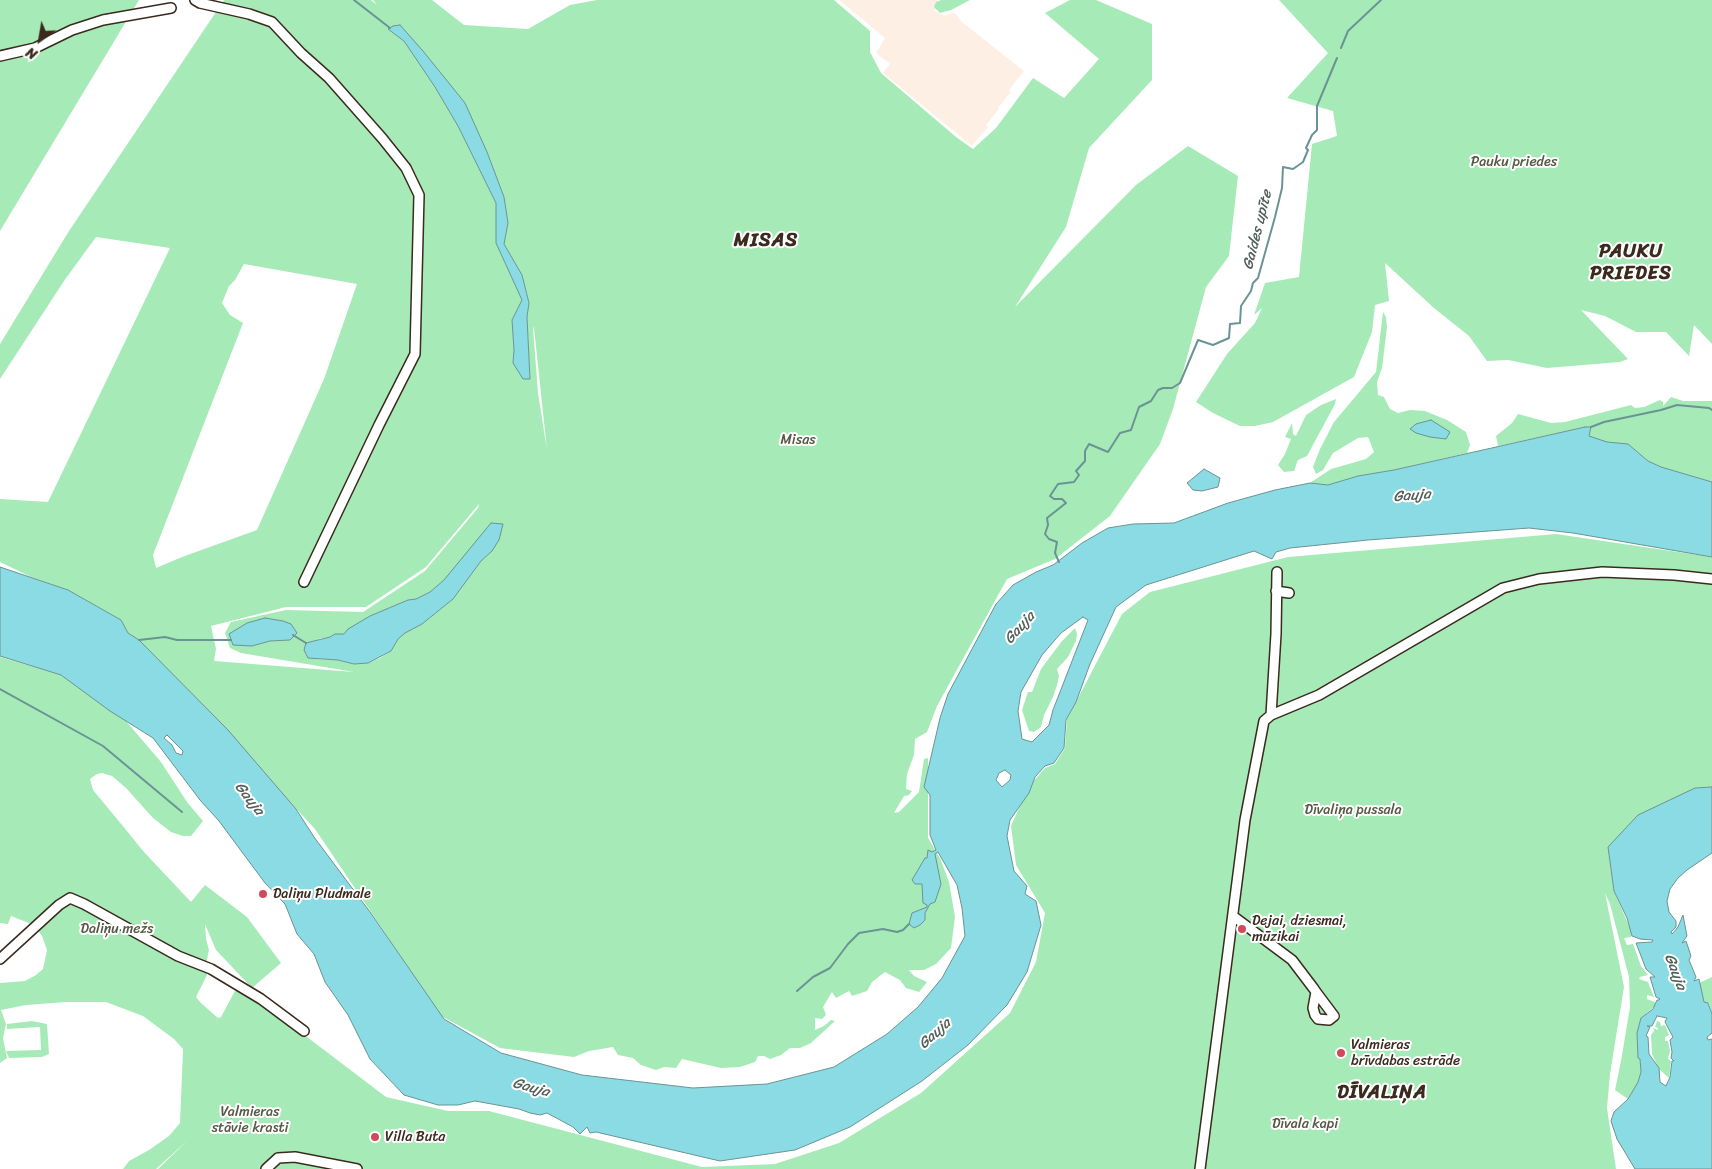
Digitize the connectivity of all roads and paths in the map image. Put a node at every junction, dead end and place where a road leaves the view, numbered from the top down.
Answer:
1 (195, 0) edge
2 (171, 8) dead end
3 (0, 56) edge
4 (1277, 572) dead end
5 (1712, 579) edge
6 (304, 582) dead end
7 (1276, 591) junction
8 (1289, 593) dead end
9 (1270, 715) junction
10 (1233, 916) junction
11 (1232, 928) junction
12 (1254, 932) junction
13 (0, 959) edge
14 (1316, 992) dead end
15 (304, 1031) dead end
16 (266, 1169) edge
17 (357, 1169) edge
18 (1200, 1169) edge

1 - 6 street
2 - 3 street
4 - 7 street
5 - 9 street
7 - 8 street
7 - 9 street
9 - 10 street
10 - 11 street
10 - 12 street
11 - 12 street
11 - 18 street
12 - 14 street
13 - 15 street
16 - 17 street

